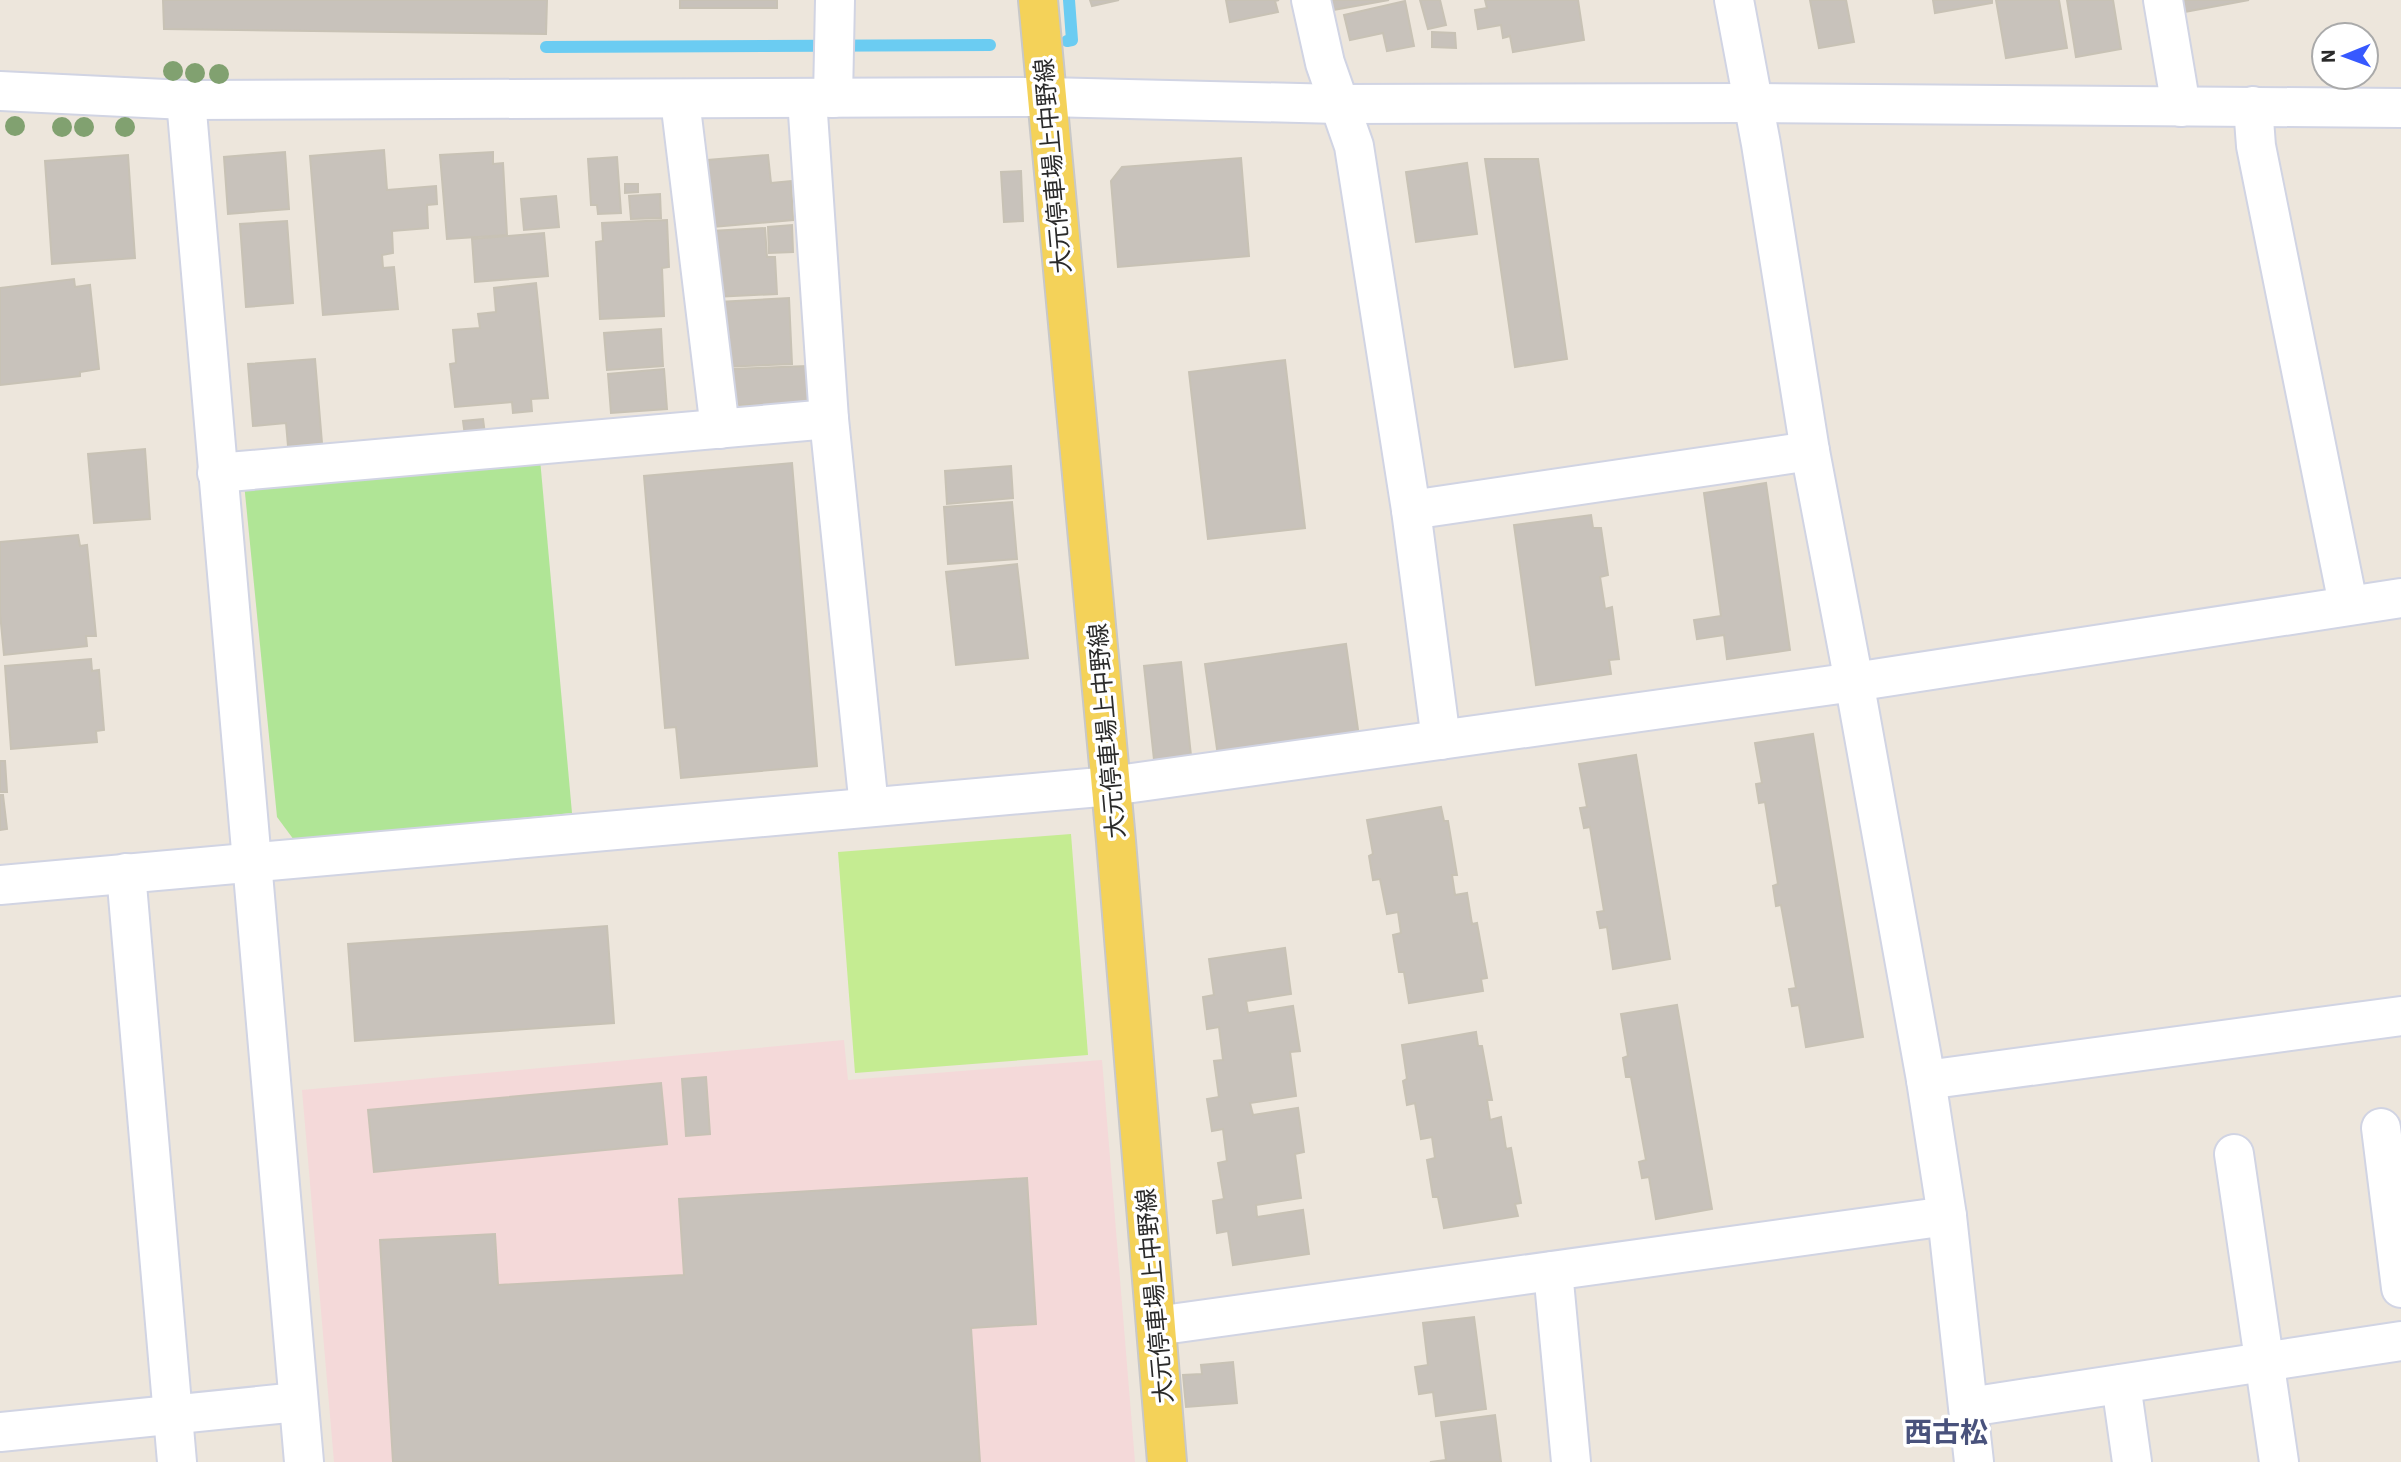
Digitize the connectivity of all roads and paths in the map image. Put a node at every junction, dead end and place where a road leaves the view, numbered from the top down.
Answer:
1 (835, 0) edge
2 (1038, 0) edge
3 (1311, 0) edge
4 (1734, 0) edge
5 (2163, 0) edge
6 (0, 92) edge
7 (1046, 97) junction
8 (820, 98) junction
9 (186, 100) junction
10 (680, 100) junction
11 (1754, 103) junction
12 (1339, 104) junction
13 (2253, 106) junction
14 (2181, 107) junction
15 (2401, 108) edge
16 (829, 419) junction
17 (720, 429) junction
18 (1810, 451) junction
19 (218, 473) junction
20 (1411, 510) junction
21 (2401, 598) edge
22 (2348, 604) junction
23 (1854, 682) junction
24 (1441, 740) junction
25 (1111, 786) junction
26 (869, 807) junction
27 (251, 863) junction
28 (126, 873) junction
29 (0, 884) edge
30 (2401, 1016) edge
31 (1926, 1080) junction
32 (2381, 1128) dead end
33 (2234, 1154) dead end
34 (1947, 1216) junction
35 (1553, 1271) junction
36 (2401, 1288) edge
37 (1156, 1326) junction
38 (2401, 1340) edge
39 (2265, 1361) junction
40 (2121, 1384) junction
41 (298, 1402) junction
42 (1969, 1407) junction
43 (173, 1415) junction
44 (0, 1432) edge
45 (177, 1462) edge
46 (304, 1462) edge
47 (1167, 1462) edge
48 (1571, 1462) edge
49 (1974, 1462) edge
50 (2132, 1462) edge
51 (2279, 1462) edge

1 - 8 street
2 - 7 main road, 大元停車場上中野線
3 - 12 street
4 - 11 street
5 - 14 street
6 - 9 street
7 - 8 street
7 - 12 street
7 - 25 main road, 大元停車場上中野線
8 - 10 street
8 - 16 street
9 - 10 street
9 - 19 street
10 - 17 street
11 - 12 street
11 - 14 street
11 - 18 street
12 - 20 street
13 - 14 street
13 - 15 street
13 - 22 street
16 - 17 street
16 - 26 street
17 - 19 street
18 - 20 street
18 - 23 street
19 - 27 street
20 - 24 street
21 - 22 street
22 - 23 street
23 - 24 street
23 - 31 street
24 - 25 street
25 - 26 street
25 - 37 main road, 大元停車場上中野線
26 - 27 street
27 - 28 street
27 - 41 street
28 - 29 street
28 - 43 street
30 - 31 street
31 - 34 street
32 - 36 street
33 - 39 street
34 - 35 street
34 - 42 street
35 - 37 street
35 - 48 street
37 - 47 main road, 大元停車場上中野線
38 - 39 street
39 - 40 street
39 - 51 street
40 - 42 street
40 - 50 street
41 - 43 street
41 - 46 street
42 - 49 street
43 - 44 street
43 - 45 street

